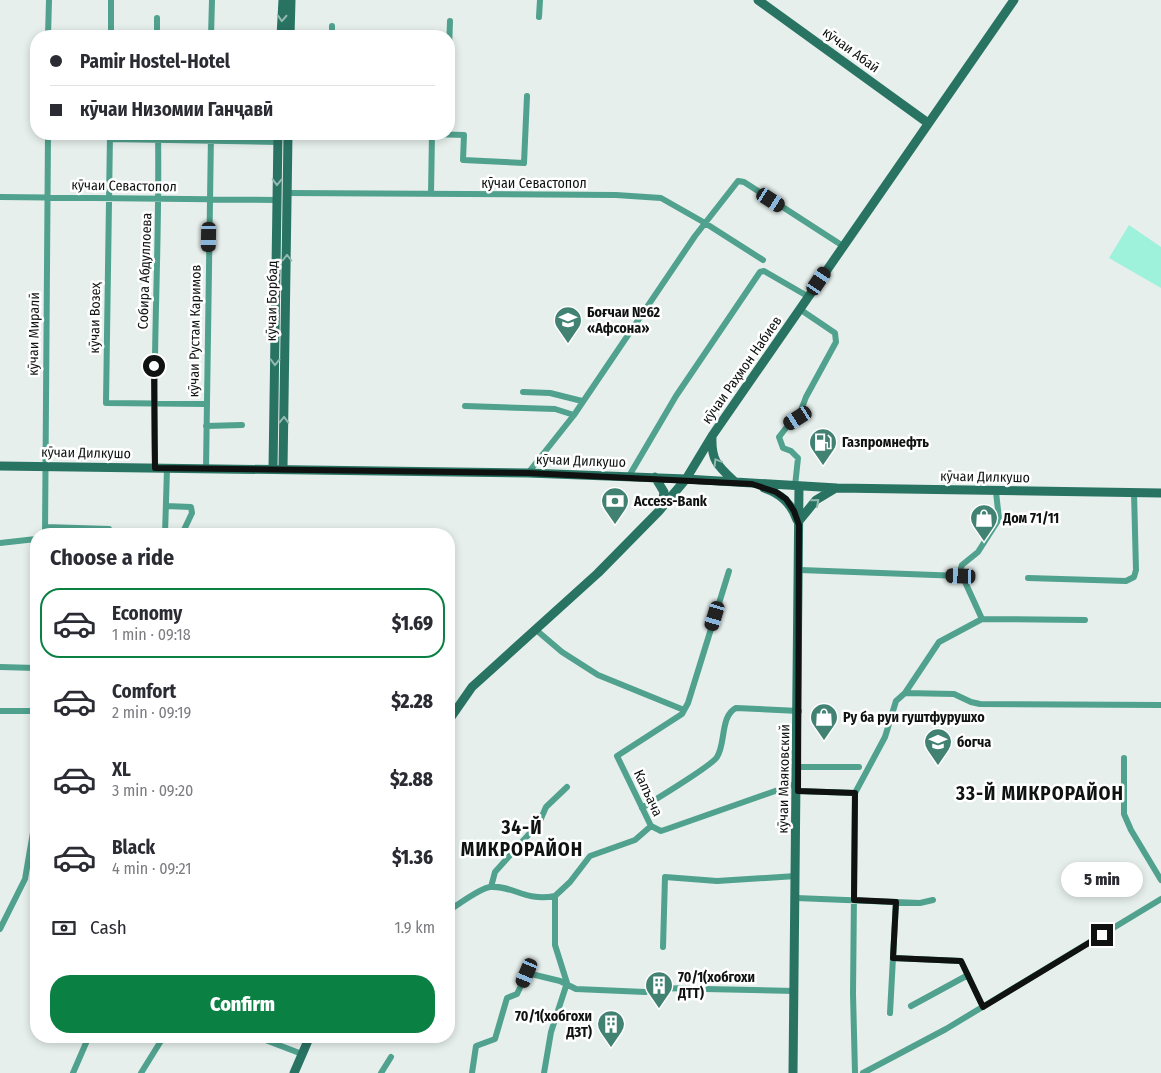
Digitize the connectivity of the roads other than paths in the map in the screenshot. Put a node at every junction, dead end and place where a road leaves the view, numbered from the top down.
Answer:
1 (49, 0) edge
2 (112, 0) edge
3 (212, 0) edge
4 (283, 0) edge
5 (292, 0) edge
6 (540, 0) edge
7 (758, 0) edge
8 (1014, 0) edge
9 (539, 17) dead end
10 (157, 18) dead end
11 (450, 21) dead end
12 (332, 26) dead end
13 (48, 30) edge
14 (111, 30) edge
15 (157, 30) edge
16 (211, 30) edge
17 (281, 30) edge
18 (290, 30) edge
19 (332, 30) edge
20 (450, 30) edge
21 (526, 96) dead end
22 (928, 123) junction
23 (455, 135) edge
24 (48, 140) edge
25 (110, 140) edge
26 (158, 140) edge
27 (189, 140) edge
28 (244, 140) edge
29 (278, 140) edge
30 (288, 140) edge
31 (432, 140) edge
32 (210, 142) junction
33 (287, 193) junction
34 (431, 194) junction
35 (0, 197) edge
36 (47, 197) junction
37 (109, 199) junction
38 (159, 200) junction
39 (210, 200) junction
40 (277, 200) junction
41 (705, 222) junction
42 (843, 246) junction
43 (763, 260) dead end
44 (809, 297) junction
45 (801, 310) junction
46 (523, 392) dead end
47 (582, 401) junction
48 (153, 403) junction
49 (206, 404) junction
50 (465, 406) dead end
51 (574, 415) junction
52 (206, 426) junction
53 (242, 426) dead end
54 (712, 436) junction
55 (0, 466) edge
56 (44, 466) junction
57 (155, 468) junction
58 (273, 468) junction
59 (167, 469) junction
60 (206, 469) junction
61 (283, 469) junction
62 (528, 473) junction
63 (629, 476) junction
64 (655, 478) junction
65 (686, 479) junction
66 (735, 482) junction
67 (752, 484) junction
68 (797, 486) junction
69 (837, 488) junction
70 (996, 492) junction
71 (1134, 492) junction
72 (1161, 493) edge
73 (166, 506) junction
74 (659, 510) junction
75 (799, 523) junction
76 (45, 528) edge
77 (166, 528) edge
78 (185, 528) edge
79 (30, 540) edge
80 (0, 543) edge
81 (800, 570) junction
82 (729, 571) dead end
83 (961, 576) junction
84 (1028, 578) dead end
85 (982, 619) junction
86 (1085, 620) dead end
87 (536, 629) junction
88 (0, 667) edge
89 (30, 668) edge
90 (905, 693) junction
91 (1161, 705) edge
92 (457, 708) joint
93 (684, 710) junction
94 (0, 711) edge
95 (30, 711) edge
96 (455, 711) edge
97 (799, 711) junction
98 (1124, 758) dead end
99 (798, 767) junction
100 (859, 767) dead end
101 (567, 787) dead end
102 (798, 787) junction
103 (855, 793) junction
104 (642, 808) junction
105 (651, 826) junction
106 (30, 850) edge
107 (796, 876) junction
108 (1161, 880) edge
109 (491, 887) junction
110 (555, 896) junction
111 (796, 898) junction
112 (1161, 899) edge
113 (854, 900) junction
114 (933, 900) dead end
115 (896, 902) junction
116 (455, 907) edge
117 (0, 929) edge
118 (663, 947) dead end
119 (893, 958) junction
120 (968, 975) junction
121 (567, 983) junction
122 (658, 988) dead end
123 (794, 991) junction
124 (644, 992) dead end
125 (911, 1006) dead end
126 (983, 1007) junction
127 (890, 1013) dead end
128 (86, 1043) edge
129 (160, 1043) edge
130 (273, 1043) edge
131 (307, 1043) edge
132 (302, 1054) junction
133 (391, 1057) dead end
134 (73, 1073) edge
135 (141, 1073) edge
136 (294, 1073) edge
137 (381, 1073) edge
138 (472, 1073) edge
139 (544, 1073) edge
140 (793, 1073) edge
141 (855, 1073) edge
142 (863, 1073) edge

1 - 13 street
2 - 14 street
3 - 16 street
4 -> 17 main road
5 - 18 main road
6 - 9 street
7 - 22 main road, кӯчаи Абаӣ
8 - 22 main road, кӯчаи Раҳмон Набиев
10 - 15 street
11 - 20 street
12 - 19 street
21 - 23 street
22 - 42 main road, кӯчаи Раҳмон Набиев
24 - 36 street, кӯчаи Миралӣ
25 - 37 street, кӯчаи Возеҳ
26 - 38 street, Собира Абдуллоева
27 - 32 street
28 - 32 street
29 -> 40 main road, кӯчаи Борбад
30 - 33 main road, кӯчаи Борбад
31 - 34 street
32 - 39 street, кӯчаи Рустам Каримов
33 - 34 street, кӯчаи Севастопол
61 -> 33 main road, кӯчаи Борбад
34 - 41 street, кӯчаи Севастопол
35 - 36 street, кӯчаи Севастопол
36 - 37 street, кӯчаи Севастопол
36 - 56 street, кӯчаи Миралӣ
37 - 38 street, кӯчаи Севастопол
37 - 48 street, кӯчаи Возеҳ
38 - 39 street, кӯчаи Севастопол
38 - 48 street, Собира Абдуллоева
39 - 40 street, кӯчаи Севастопол
39 - 49 street, кӯчаи Рустам Каримов
40 -> 58 main road, кӯчаи Борбад
41 - 42 street
41 - 43 street, кӯчаи Севастопол
41 - 47 street
42 - 44 main road, кӯчаи Раҳмон Набиев
44 - 45 main road, кӯчаи Раҳмон Набиев
44 - 63 street
45 - 54 main road, кӯчаи Раҳмон Набиев
45 - 68 street
46 - 47 street
47 - 51 street
48 - 49 street, кӯчаи Возеҳ
48 - 57 street, Собира Абдуллоева
49 - 52 street, кӯчаи Рустам Каримов
50 - 51 street
51 - 62 street
52 - 53 street
52 - 60 street, кӯчаи Рустам Каримов
54 - 65 main road, кӯчаи Раҳмон Набиев
66 -> 54 main road
55 - 56 main road, кӯчаи Дилкушо
56 - 57 main road, кӯчаи Дилкушо
56 - 76 street, кӯчаи Миралӣ
57 - 59 main road, кӯчаи Дилкушо
58 - 60 main road, кӯчаи Дилкушо
58 - 61 main road, кӯчаи Дилкушо
59 - 60 main road, кӯчаи Дилкушо
59 - 73 street
61 - 62 main road, кӯчаи Дилкушо
62 - 63 main road, кӯчаи Дилкушо
63 - 64 main road, кӯчаи Дилкушо
64 - 65 main road, кӯчаи Дилкушо
64 - 74 main road
65 - 66 main road, кӯчаи Дилкушо
65 - 74 main road, кӯчаи Раҳмон Набиев
66 - 67 main road, кӯчаи Дилкушо
67 - 68 main road, кӯчаи Дилкушо
67 - 75 main road
68 - 69 main road, кӯчаи Дилкушо
68 - 75 main road, кӯчаи Маяковский
69 - 70 main road, кӯчаи Дилкушо
75 -> 69 main road
70 - 71 main road, кӯчаи Дилкушо
70 - 83 street
71 - 72 main road, кӯчаи Дилкушо
71 - 84 street
73 - 77 street
73 - 78 street
74 - 87 main road, кӯчаи Раҳмон Набиев
75 - 81 main road, кӯчаи Маяковский
79 - 80 street
81 - 83 street
81 - 97 main road, кӯчаи Маяковский
82 - 93 street, Калъача
83 - 85 street
85 - 86 street
85 - 90 street
87 - 92 main road, кӯчаи Раҳмон Набиев
87 - 93 street
88 - 89 street
90 - 91 street
90 - 103 street
92 - 96 main road, кӯчаи Раҳмон Набиев
93 - 104 street, Калъача
94 - 95 street
97 - 99 main road, кӯчаи Маяковский
97 - 104 street
98 - 108 street
99 - 100 street
99 - 102 main road, кӯчаи Маяковский
101 - 109 street
102 - 103 street
102 - 105 street
102 - 107 main road, кӯчаи Маяковский
103 - 113 street
104 - 105 street, Калъача
105 - 110 street, Калъача
106 - 117 street
107 - 111 main road, кӯчаи Маяковский
107 - 118 street
109 - 110 street
109 - 116 street
110 - 121 street
111 - 113 street
111 - 123 main road, кӯчаи Маяковский
112 - 126 street
113 - 115 street
113 - 141 street
114 - 115 street
115 - 119 street
119 - 120 street
119 - 127 street
120 - 125 street
120 - 126 street
121 - 124 street
121 - 138 street
121 - 139 street
122 - 123 street
123 - 140 main road, кӯчаи Маяковский
126 - 142 street
128 - 134 street
129 - 135 street
130 - 132 street
131 - 132 main road
132 - 136 main road
133 - 137 street

